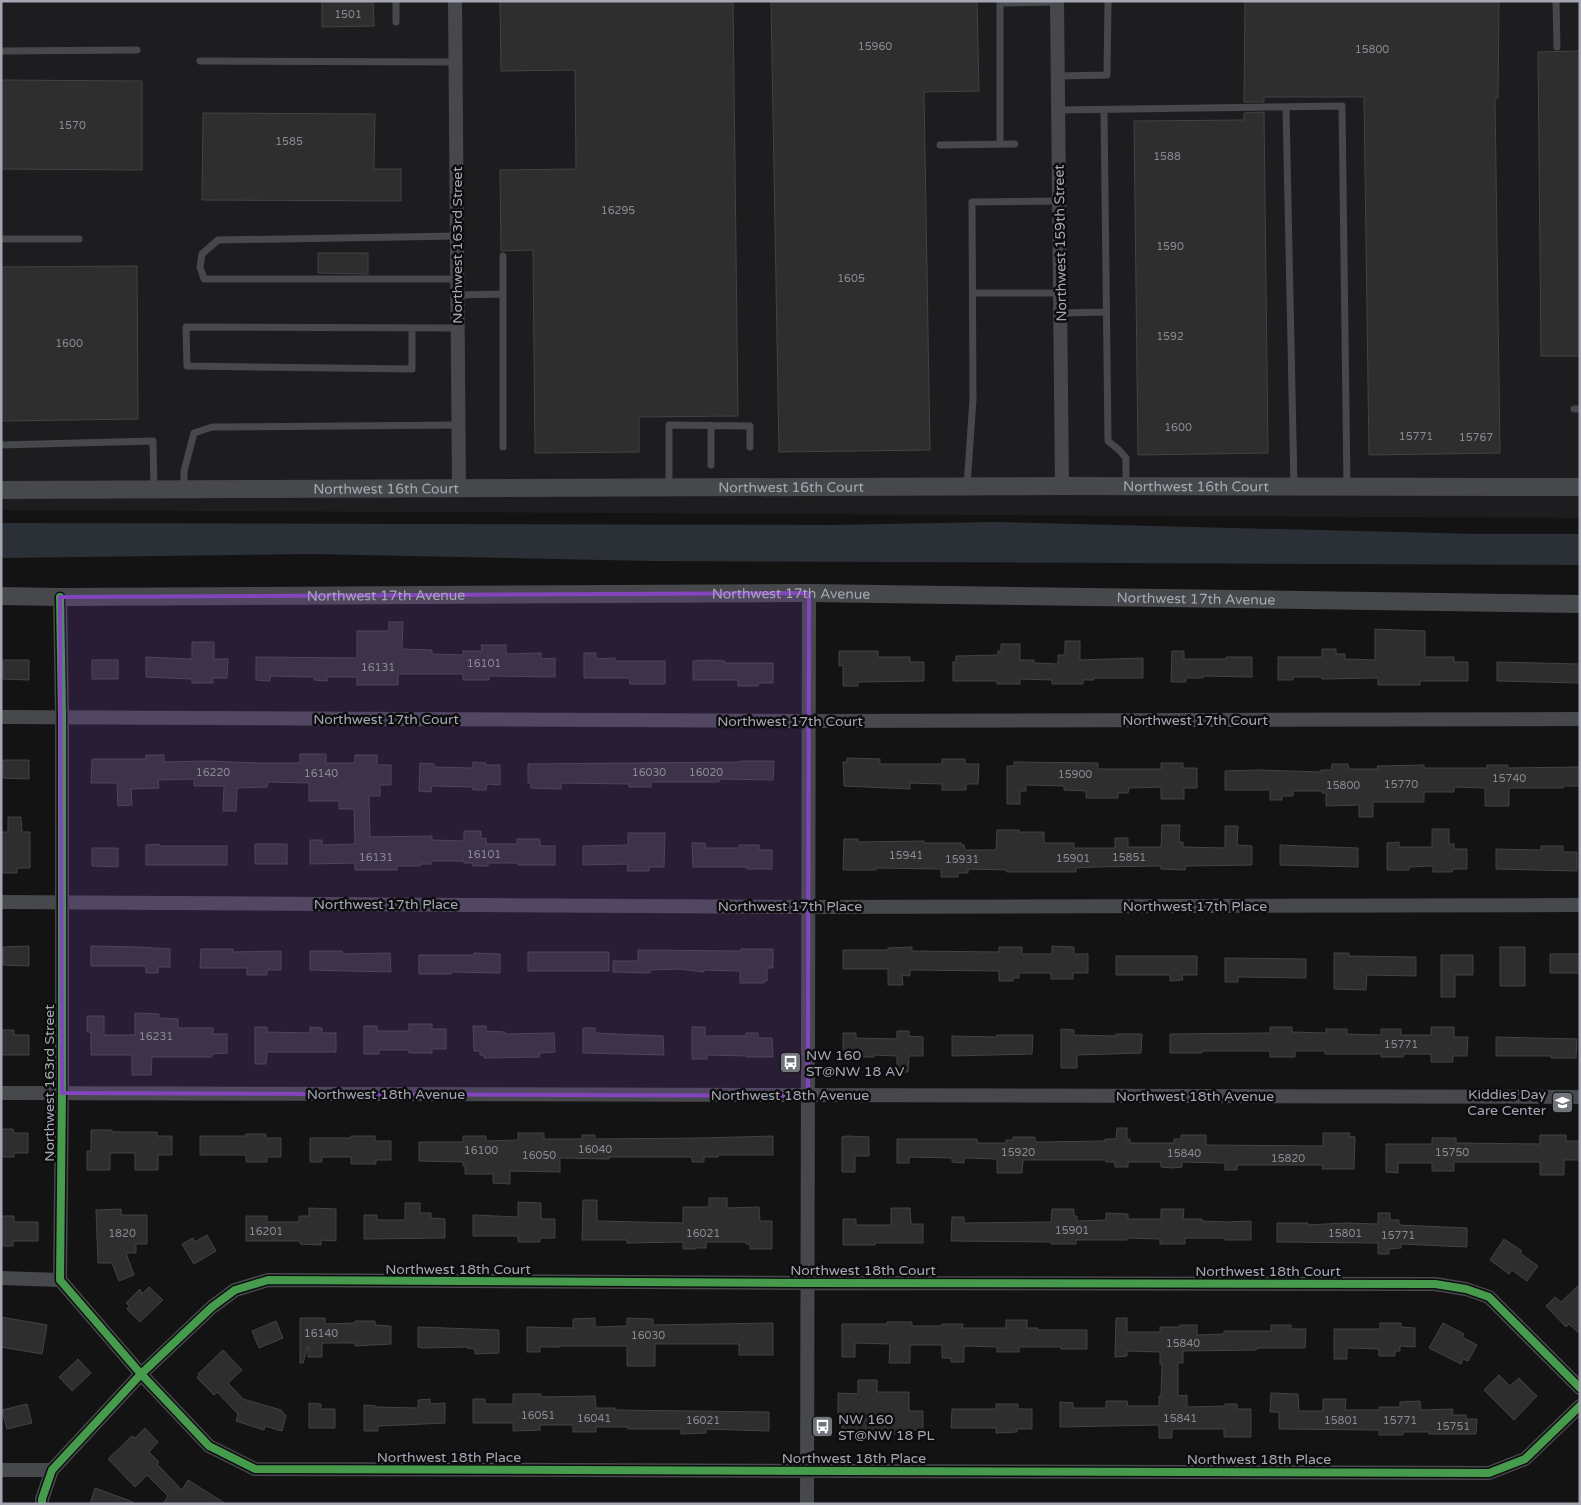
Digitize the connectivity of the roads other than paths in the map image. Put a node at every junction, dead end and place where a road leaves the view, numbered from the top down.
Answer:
1 (396, 1) edge
2 (454, 1) edge
3 (1108, 1) edge
4 (1556, 1) edge
5 (1000, 2) edge
6 (1057, 2) edge
7 (396, 22) dead end
8 (1556, 47) dead end
9 (137, 50) dead end
10 (1, 51) edge
11 (200, 61) dead end
12 (455, 62) junction
13 (1058, 76) junction
14 (1286, 106) junction
15 (1058, 110) junction
16 (1104, 110) junction
17 (1000, 144) junction
18 (1015, 144) dead end
19 (940, 145) dead end
20 (1059, 201) junction
21 (457, 236) junction
22 (1, 239) edge
23 (79, 239) dead end
24 (503, 256) dead end
25 (457, 279) junction
26 (1060, 293) junction
27 (503, 294) junction
28 (973, 294) junction
29 (457, 295) junction
30 (1060, 312) junction
31 (1106, 312) junction
32 (412, 328) junction
33 (457, 328) junction
34 (458, 426) junction
35 (711, 426) junction
36 (1, 445) edge
37 (503, 447) dead end
38 (750, 447) dead end
39 (711, 465) dead end
40 (967, 486) junction
41 (1062, 486) junction
42 (1126, 486) junction
43 (1294, 486) junction
44 (1347, 486) junction
45 (1580, 487) edge
46 (669, 488) junction
47 (459, 489) junction
48 (1, 490) edge
49 (154, 490) junction
50 (184, 490) junction
51 (809, 593) junction
52 (1, 596) edge
53 (60, 597) junction
54 (1580, 604) edge
55 (1, 717) edge
56 (62, 717) junction
57 (1580, 719) edge
58 (809, 721) junction
59 (1, 902) edge
60 (61, 902) junction
61 (1580, 905) edge
62 (808, 907) junction
63 (1, 1093) edge
64 (62, 1093) junction
65 (808, 1096) junction
66 (1580, 1097) edge
67 (1, 1278) edge
68 (60, 1280) junction
69 (807, 1283) junction
70 (140, 1374) junction
71 (1580, 1388) edge
72 (1580, 1406) edge
73 (1, 1470) edge
74 (52, 1470) junction
75 (807, 1470) junction
76 (42, 1504) edge
77 (807, 1504) edge

1 - 7 lane
2 - 12 street, Northwest 163rd Street
3 - 13 lane
4 - 8 lane
5 - 6 lane
5 - 17 lane
6 - 13 street, Northwest 159th Street
9 - 10 lane
11 - 12 lane
12 - 21 street, Northwest 163rd Street
13 - 15 street, Northwest 159th Street
14 - 16 lane
14 - 43 lane
14 - 44 lane
15 - 16 lane
15 - 20 street, Northwest 159th Street
16 - 31 lane
17 - 18 lane
17 - 19 lane
20 - 26 street, Northwest 159th Street
20 - 28 lane
21 - 25 street, Northwest 163rd Street
21 - 25 lane
22 - 23 lane
24 - 27 lane
25 - 29 street, Northwest 163rd Street
26 - 28 lane
26 - 30 street, Northwest 159th Street
27 - 29 lane
27 - 37 lane
28 - 40 lane
29 - 33 street, Northwest 163rd Street
30 - 31 lane
30 - 41 street, Northwest 159th Street
31 - 42 lane
32 - 32 lane
32 - 33 lane
33 - 34 street, Northwest 163rd Street
34 - 47 street, Northwest 163rd Street
34 - 50 lane
35 - 38 lane
35 - 39 lane
35 - 46 lane
36 - 49 lane
40 - 41 street, Northwest 16th Court
40 - 46 street, Northwest 16th Court
41 - 42 street, Northwest 16th Court
42 - 43 street, Northwest 16th Court
43 - 44 street, Northwest 16th Court
44 - 45 street, Northwest 16th Court
46 - 47 street, Northwest 16th Court
47 - 50 street, Northwest 16th Court
48 - 49 street, Northwest 16th Court
49 - 50 street, Northwest 16th Court
51 - 53 street, Northwest 17th Avenue
51 - 54 street, Northwest 17th Avenue
51 - 58 street
52 - 53 street, Northwest 17th Avenue
53 - 56 street, Northwest 163rd Street
55 - 56 street, Northwest 17th Court
56 - 58 street, Northwest 17th Court
56 - 60 street, Northwest 163rd Street
57 - 58 street, Northwest 17th Court
58 - 62 street
59 - 60 street, Northwest 17th Place
60 - 62 street, Northwest 17th Place
60 - 64 street, Northwest 163rd Street
61 - 62 street, Northwest 17th Place
62 - 65 street
63 - 64 street, Northwest 18th Avenue
64 - 65 street, Northwest 18th Avenue
64 - 68 street, Northwest 163rd Street
65 - 66 street, Northwest 18th Avenue
65 - 69 street
67 - 68 street
68 - 70 street
69 - 70 street, Northwest 18th Court
69 - 71 street, Northwest 18th Court
69 - 75 street
70 - 74 street
70 - 75 street, Northwest 18th Place
72 - 75 street, Northwest 18th Place
73 - 74 street
74 - 76 street
75 - 77 street

